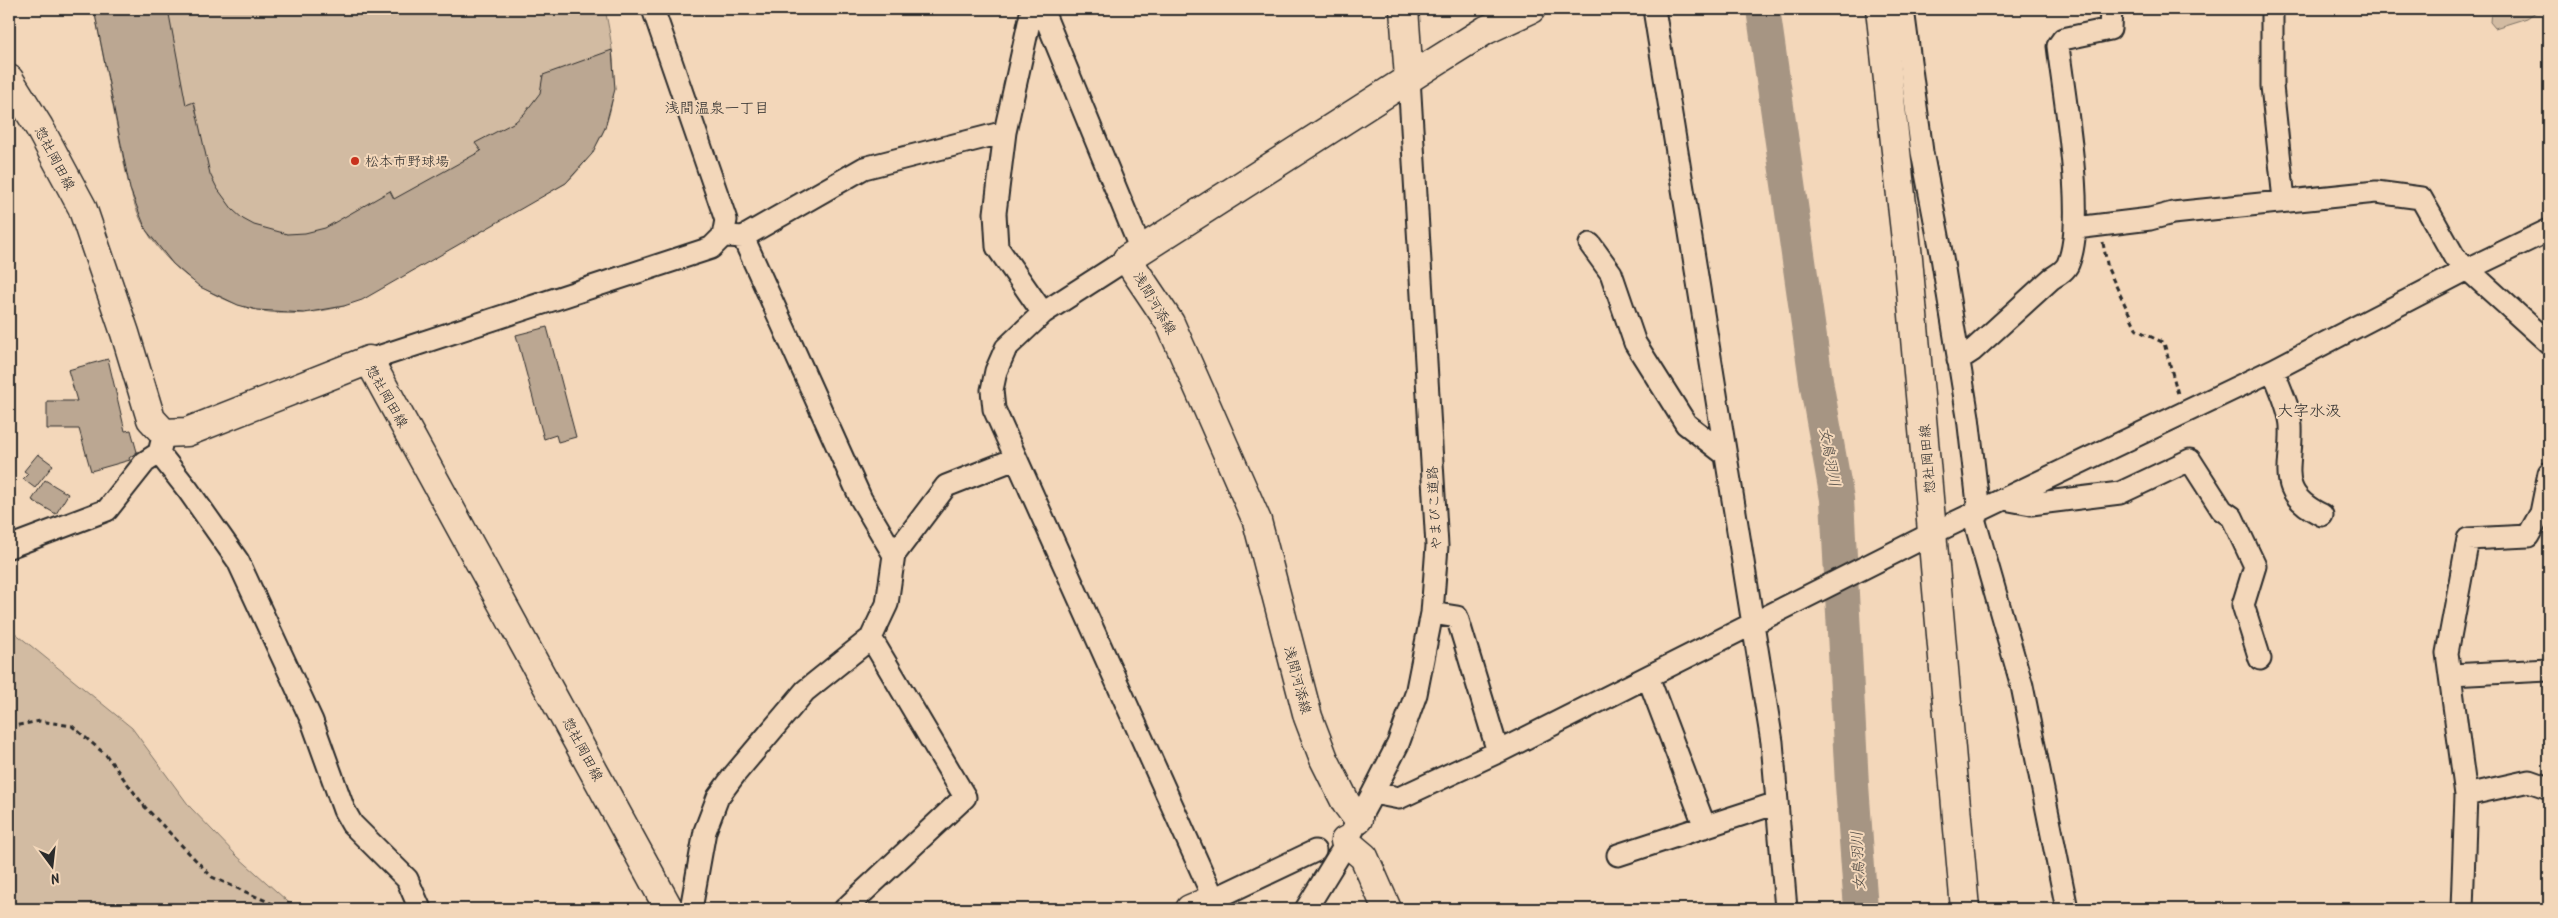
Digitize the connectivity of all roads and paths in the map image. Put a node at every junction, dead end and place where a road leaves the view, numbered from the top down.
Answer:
1 (653, 9) edge
2 (1032, 9) edge
3 (1042, 9) edge
4 (1404, 9) edge
5 (1531, 9) edge
6 (1654, 9) edge
7 (1880, 9) edge
8 (1903, 9) edge
9 (2111, 9) edge
10 (2272, 9) edge
11 (1409, 78) junction
12 (9, 79) edge
13 (1005, 132) junction
14 (2284, 200) junction
15 (2100, 225) junction
16 (2076, 228) junction
17 (2549, 230) edge
18 (733, 236) junction
19 (1590, 244) dead end
20 (1134, 254) junction
21 (2468, 269) junction
22 (1043, 313) junction
23 (2549, 343) edge
24 (369, 360) junction
25 (1958, 360) junction
26 (2274, 370) junction
27 (2183, 414) junction
28 (161, 443) junction
29 (1726, 455) junction
30 (1015, 459) junction
31 (2549, 473) edge
32 (2004, 499) junction
33 (1976, 513) junction
34 (2322, 515) dead end
35 (2543, 520) edge
36 (1922, 539) junction
37 (9, 547) edge
38 (894, 555) junction
39 (1432, 613) junction
40 (1758, 622) junction
41 (871, 638) junction
42 (2260, 659) dead end
43 (2549, 670) edge
44 (2451, 675) junction
45 (1648, 677) junction
46 (9, 727) edge
47 (1498, 752) junction
48 (2549, 788) edge
49 (1373, 793) junction
50 (2466, 795) junction
51 (1776, 803) junction
52 (1705, 827) junction
53 (1352, 830) junction
54 (1315, 851) dead end
55 (1618, 855) dead end
56 (1209, 906) edge
57 (284, 909) edge
58 (420, 909) edge
59 (669, 909) edge
60 (690, 909) edge
61 (845, 909) edge
62 (1306, 909) edge
63 (1387, 909) edge
64 (1786, 909) edge
65 (1965, 909) edge
66 (2067, 909) edge
67 (2462, 909) edge

1 - 18 street
2 - 13 street
3 - 20 street
4 - 11 main road
5 - 11 main road, 浅間河添線
6 - 29 street
7 - 36 main road, 惣社岡田線
8 - 25 street
9 - 16 street
10 - 14 street
11 - 20 main road, 浅間河添線
11 - 39 street, やまびこ道路
12 - 28 main road, 惣社岡田線
13 - 18 street
13 - 22 street
14 - 15 street
14 - 21 street
15 - 16 street
15 - 27 path
16 - 25 street
17 - 21 street
18 - 24 street
18 - 38 street
19 - 29 street
20 - 22 street
20 - 53 main road, 浅間河添線
21 - 23 street
21 - 26 street
22 - 30 street
24 - 28 main road, 惣社岡田線
24 - 59 main road, 惣社岡田線
25 - 33 street
26 - 27 street
26 - 34 street
27 - 32 street
28 - 37 street
28 - 58 street
29 - 40 street
30 - 38 street
30 - 56 street
31 - 35 street
32 - 33 street
32 - 42 street
33 - 36 street
33 - 66 street
35 - 44 street
36 - 40 street
36 - 65 main road, 惣社岡田線
38 - 41 street
39 - 47 street
39 - 49 street, やまびこ道路
40 - 45 street
40 - 51 street
41 - 60 street
41 - 61 street
43 - 44 street
44 - 50 street
45 - 47 street
45 - 52 street
46 - 57 path
47 - 49 street
48 - 50 street
49 - 53 street, やまびこ道路
50 - 67 street
51 - 52 street
51 - 64 street
52 - 55 street
53 - 62 street, やまびこ道路
53 - 63 main road
54 - 56 street

